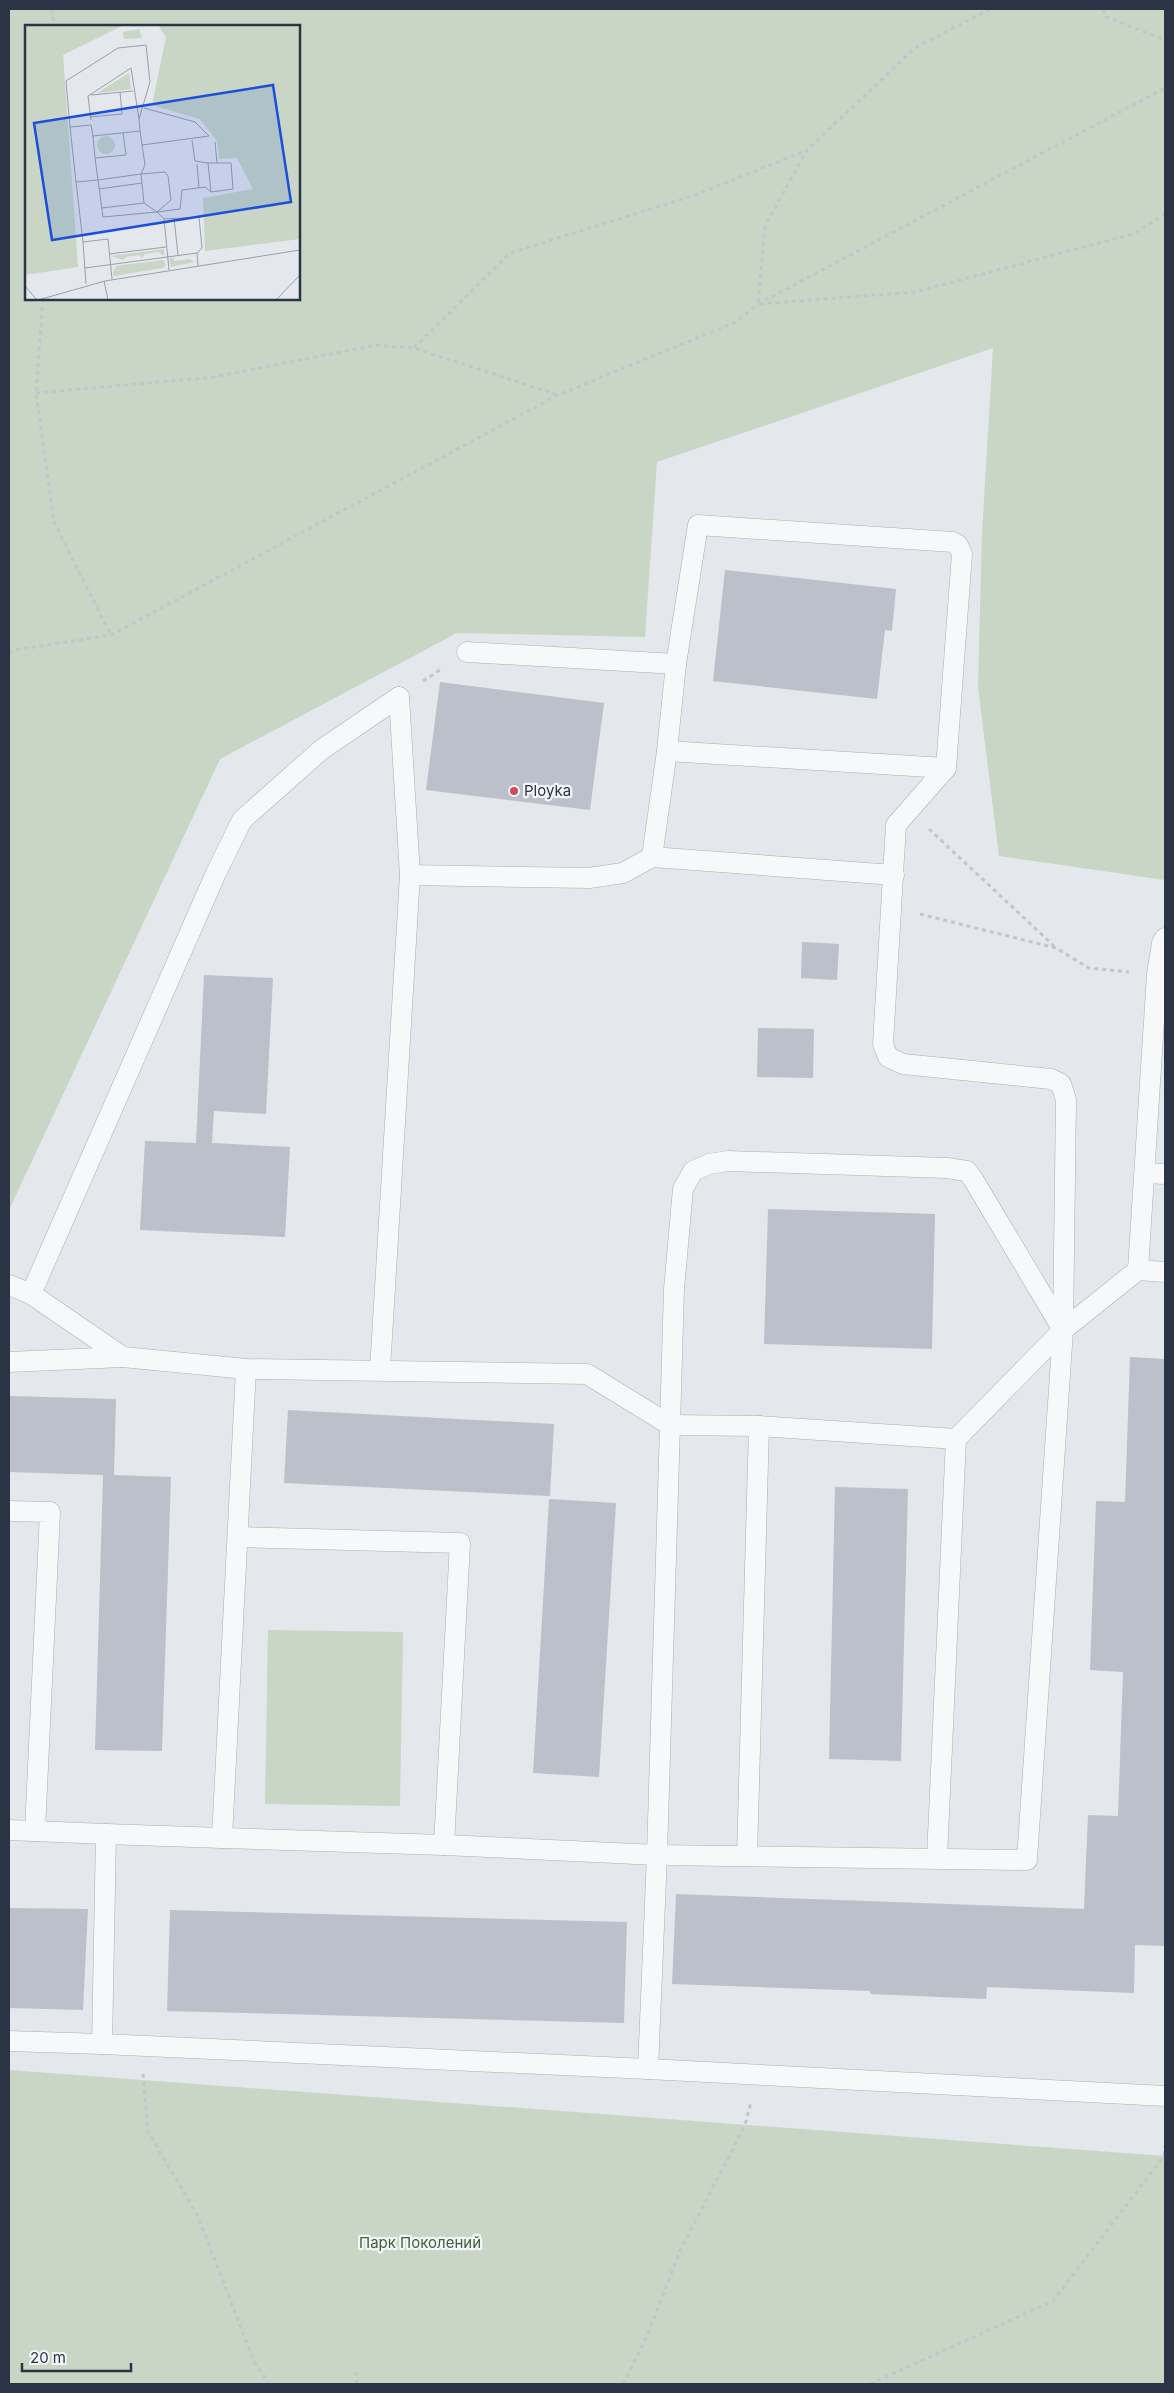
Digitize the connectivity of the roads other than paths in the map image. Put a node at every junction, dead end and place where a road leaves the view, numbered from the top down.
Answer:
1 (467, 652) road end
2 (676, 664) junction
3 (667, 751) junction
4 (946, 768) junction
5 (652, 857) junction
6 (894, 875) junction
7 (410, 876) junction
8 (1165, 938) edge
9 (1145, 1173) junction
10 (1165, 1174) edge
11 (1138, 1270) junction
12 (1165, 1272) edge
13 (9, 1285) edge
14 (31, 1294) junction
15 (1063, 1330) junction
16 (123, 1357) junction
17 (9, 1362) edge
18 (246, 1369) junction
19 (380, 1370) junction
20 (670, 1425) junction
21 (759, 1426) junction
22 (956, 1439) junction
23 (9, 1511) edge
24 (239, 1537) junction
25 (9, 1830) edge
26 (35, 1831) junction
27 (106, 1834) junction
28 (222, 1838) junction
29 (444, 1845) junction
30 (657, 1855) junction
31 (747, 1856) junction
32 (937, 1858) junction
33 (9, 2041) edge
34 (102, 2044) junction
35 (648, 2070) junction
36 (1165, 2096) edge

1 - 2 lane
2 - 3 lane
2 - 4 lane
3 - 4 lane
3 - 5 lane
4 - 6 lane
5 - 6 lane
5 - 7 lane
6 - 15 lane
7 - 14 lane
7 - 19 lane
8 - 9 lane
9 - 10 lane
9 - 11 lane
11 - 12 lane
11 - 15 lane
13 - 14 lane
14 - 16 lane
15 - 20 lane
15 - 22 lane
15 - 32 lane
16 - 17 lane
16 - 18 lane
18 - 19 lane
18 - 24 lane
19 - 20 lane
20 - 21 lane
20 - 30 lane
21 - 22 lane
21 - 31 lane
22 - 32 lane
23 - 26 lane
24 - 28 lane
24 - 29 lane
25 - 26 lane
26 - 27 lane
27 - 28 lane
27 - 34 lane
28 - 29 lane
29 - 30 lane
30 - 31 lane
30 - 35 lane
31 - 32 lane
33 - 34 lane
34 - 35 lane
35 - 36 lane

